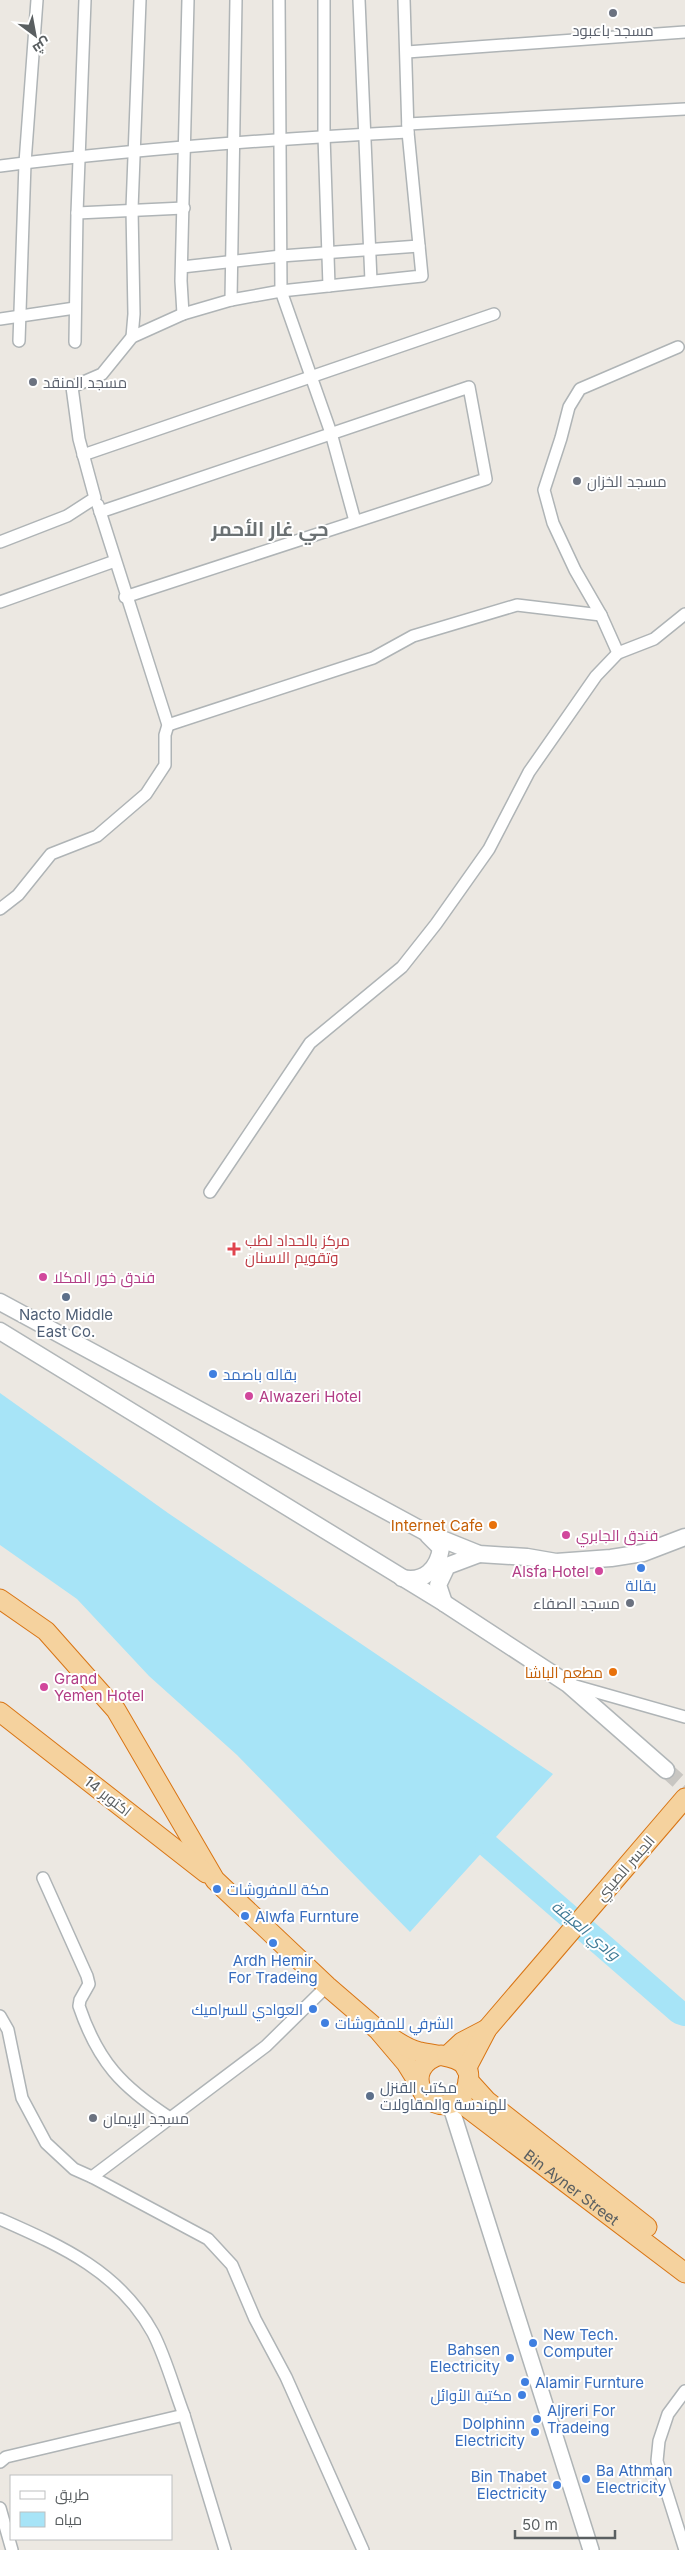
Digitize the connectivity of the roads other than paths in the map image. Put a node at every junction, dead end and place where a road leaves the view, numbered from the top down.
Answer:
1 (37, 0) edge
2 (85, 0) edge
3 (140, 0) edge
4 (188, 0) edge
5 (236, 0) edge
6 (279, 0) edge
7 (324, 0) edge
8 (359, 0) edge
9 (404, 0) edge
10 (685, 32) edge
11 (406, 52) junction
12 (685, 110) edge
13 (408, 128) junction
14 (366, 134) junction
15 (324, 136) junction
16 (280, 139) junction
17 (234, 144) junction
18 (185, 147) junction
19 (134, 151) junction
20 (79, 157) junction
21 (25, 163) junction
22 (0, 166) edge
23 (184, 208) junction
24 (132, 209) junction
25 (77, 213) junction
26 (419, 246) junction
27 (368, 250) junction
28 (327, 253) junction
29 (281, 256) junction
30 (232, 262) junction
31 (182, 267) junction
32 (371, 281) junction
33 (329, 286) junction
34 (281, 291) junction
35 (231, 300) junction
36 (75, 308) junction
37 (182, 314) junction
38 (494, 314) dead end
39 (20, 315) junction
40 (0, 318) edge
41 (132, 337) junction
42 (19, 341) dead end
43 (75, 342) dead end
44 (678, 347) dead end
45 (311, 376) junction
46 (331, 433) junction
47 (83, 455) junction
48 (95, 498) junction
49 (100, 512) junction
50 (355, 521) junction
51 (0, 542) edge
52 (115, 561) junction
53 (125, 597) junction
54 (0, 602) edge
55 (601, 614) junction
56 (685, 614) edge
57 (618, 653) junction
58 (168, 725) junction
59 (0, 909) edge
60 (210, 1192) dead end
61 (0, 1302) edge
62 (0, 1331) edge
63 (427, 1533) junction
64 (685, 1537) edge
65 (479, 1554) junction
66 (400, 1577) junction
67 (0, 1599) edge
68 (444, 1603) junction
69 (568, 1684) junction
70 (0, 1712) edge
71 (685, 1717) edge
72 (666, 1770) tunnel mouth
73 (685, 1798) edge
74 (43, 1878) dead end
75 (215, 1880) junction
76 (327, 1986) junction
77 (0, 2016) edge
78 (492, 2023) junction
79 (378, 2030) junction
80 (444, 2056) junction
81 (467, 2074) junction
82 (419, 2084) junction
83 (454, 2102) junction
84 (170, 2118) junction
85 (92, 2177) junction
86 (0, 2219) edge
87 (685, 2257) edge
88 (685, 2273) edge
89 (685, 2391) edge
90 (184, 2415) junction
91 (2, 2459) edge
92 (0, 2508) edge
93 (12, 2550) edge
94 (226, 2550) edge
95 (363, 2550) edge
96 (591, 2550) edge
97 (685, 2550) edge

1 - 21 street
2 - 20 street
3 - 19 street
4 - 18 street
5 - 17 street
6 - 16 street
7 - 15 street
8 - 14 street
9 - 11 street
10 - 11 street
11 - 13 street
12 - 13 street
13 - 14 street
13 - 26 street
14 - 15 street
14 - 27 street
15 - 16 street
15 - 28 street
16 - 17 street
16 - 29 street
17 - 18 street
17 - 30 street
18 - 19 street
18 - 23 street
19 - 20 street
19 - 24 street
20 - 21 street
20 - 25 street
21 - 22 street
21 - 39 street
23 - 24 street
23 - 31 street
24 - 25 street
24 - 41 street
25 - 36 street
26 - 27 street
26 - 32 street
27 - 28 street
27 - 32 street
28 - 29 street
28 - 33 street
29 - 30 street
29 - 34 street
30 - 31 street
30 - 35 street
31 - 37 street
32 - 33 street
33 - 34 street
34 - 35 street
34 - 45 street
35 - 37 street
36 - 39 street
36 - 43 street
37 - 41 street
38 - 45 street
39 - 40 street
39 - 42 street
41 - 47 street
44 - 55 street
45 - 46 street
45 - 47 street
46 - 49 street
46 - 50 street
46 - 50 street
47 - 48 street
48 - 49 street
48 - 51 street
49 - 52 street
50 - 53 street
52 - 53 street
52 - 54 street
53 - 58 street
55 - 57 street
55 - 58 street
56 - 57 street
57 - 60 street
58 - 59 street
61 - 63 main road
62 - 66 main road
63 - 65 main road
63 - 66 main road
64 - 65 main road
65 - 68 main road
66 - 68 main road
67 - 75 highway
68 - 69 main road
69 - 71 street
69 - 72 main road
70 - 75 highway, 14 اكتوبر
73 - 78 highway, الجسر الصيني
74 - 84 street
75 - 76 highway
76 - 79 highway
76 - 84 street
77 - 85 street
78 - 80 highway
78 - 81 highway
79 - 80 highway
79 - 82 highway
80 - 81 highway
80 - 82 highway
81 - 83 highway
81 - 87 highway, Bin Ayner Street
82 - 83 highway
83 - 88 highway, Bin Ayner Street
83 - 96 street
84 - 85 street
85 - 95 street
86 - 90 street
89 - 97 street
90 - 91 street
90 - 94 street
92 - 93 street

